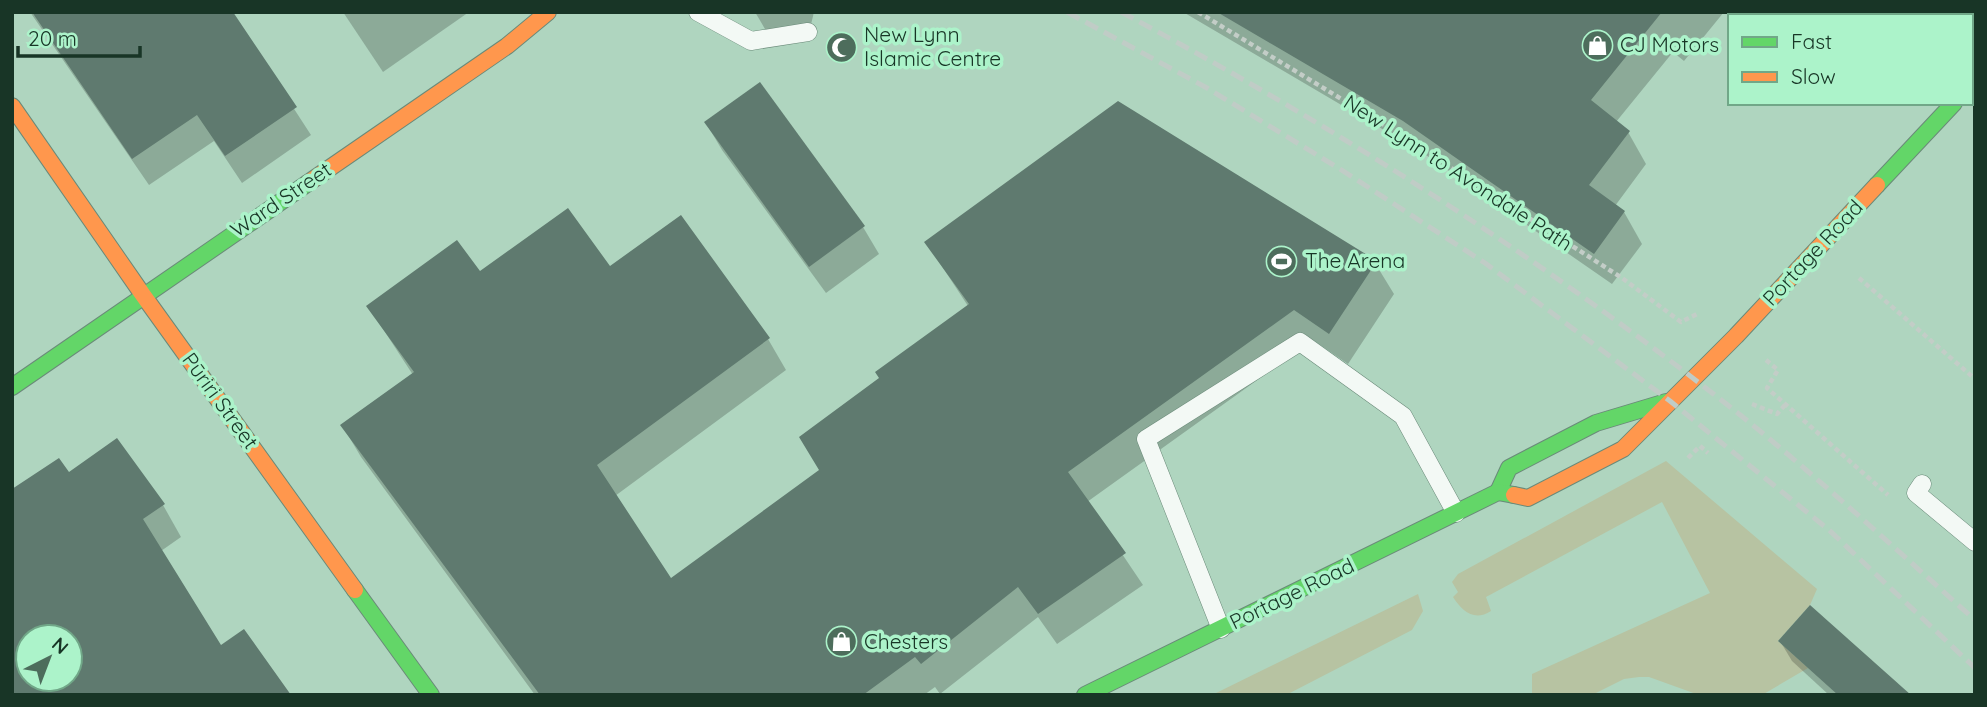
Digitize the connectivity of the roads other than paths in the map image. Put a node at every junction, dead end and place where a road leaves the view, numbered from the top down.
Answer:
1 (548, 12) edge
2 (698, 12) edge
3 (808, 32) dead end
4 (1952, 105) edge
5 (12, 106) edge
6 (143, 295) junction
7 (12, 387) edge
8 (1670, 401) junction
9 (1922, 484) dead end
10 (1498, 492) junction
11 (1456, 513) junction
12 (1975, 542) edge
13 (1221, 629) junction
14 (431, 695) edge
15 (1085, 695) edge

1 - 6 street, Ward Street
2 - 3 lane
4 - 8 street, Portage Road
5 - 6 street, Pūriri Street
6 - 7 street, Ward Street
6 - 14 street, Pūriri Street
8 - 10 street, Portage Road
8 - 10 street, Portage Road
9 - 12 lane
10 - 11 street, Portage Road
11 - 13 street, Portage Road
11 - 13 lane
13 - 15 street, Portage Road

